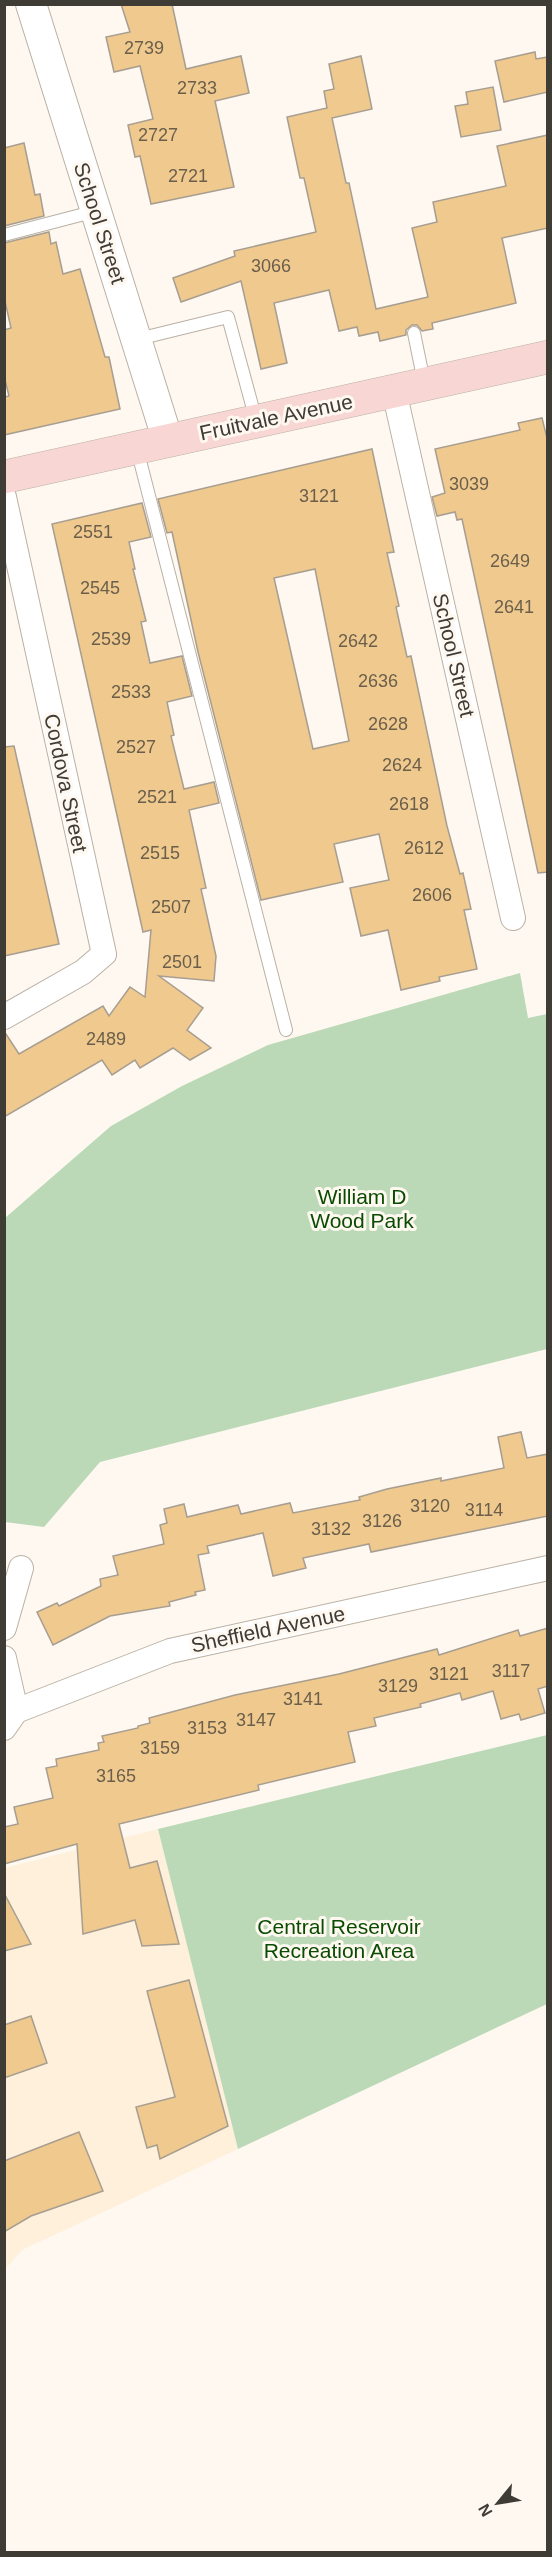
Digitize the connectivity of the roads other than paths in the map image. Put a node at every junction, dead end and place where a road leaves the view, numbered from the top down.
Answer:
1 (31, 4) edge
2 (96, 211) junction
3 (4, 235) edge
4 (414, 333) dead end
5 (138, 339) junction
6 (548, 357) edge
7 (410, 388) junction
8 (256, 421) junction
9 (168, 441) junction
10 (137, 447) junction
11 (4, 477) edge
12 (4, 497) edge
13 (513, 918) dead end
14 (4, 1017) edge
15 (286, 1030) dead end
16 (21, 1568) dead end
17 (548, 1568) edge
18 (4, 1628) edge
19 (4, 1658) edge
20 (8, 1717) edge

1 - 2 street, School Street
2 - 3 lane
2 - 5 street, School Street
4 - 7 lane
5 - 8 lane
5 - 9 street, School Street
6 - 7 main road, Fruitvale Avenue
7 - 8 main road, Fruitvale Avenue
7 - 13 street, School Street
8 - 9 main road, Fruitvale Avenue
9 - 10 main road, Fruitvale Avenue
10 - 11 main road, Fruitvale Avenue
10 - 15 lane
12 - 14 street, Cordova Street
16 - 18 street
17 - 20 street, Sheffield Avenue
19 - 20 street

